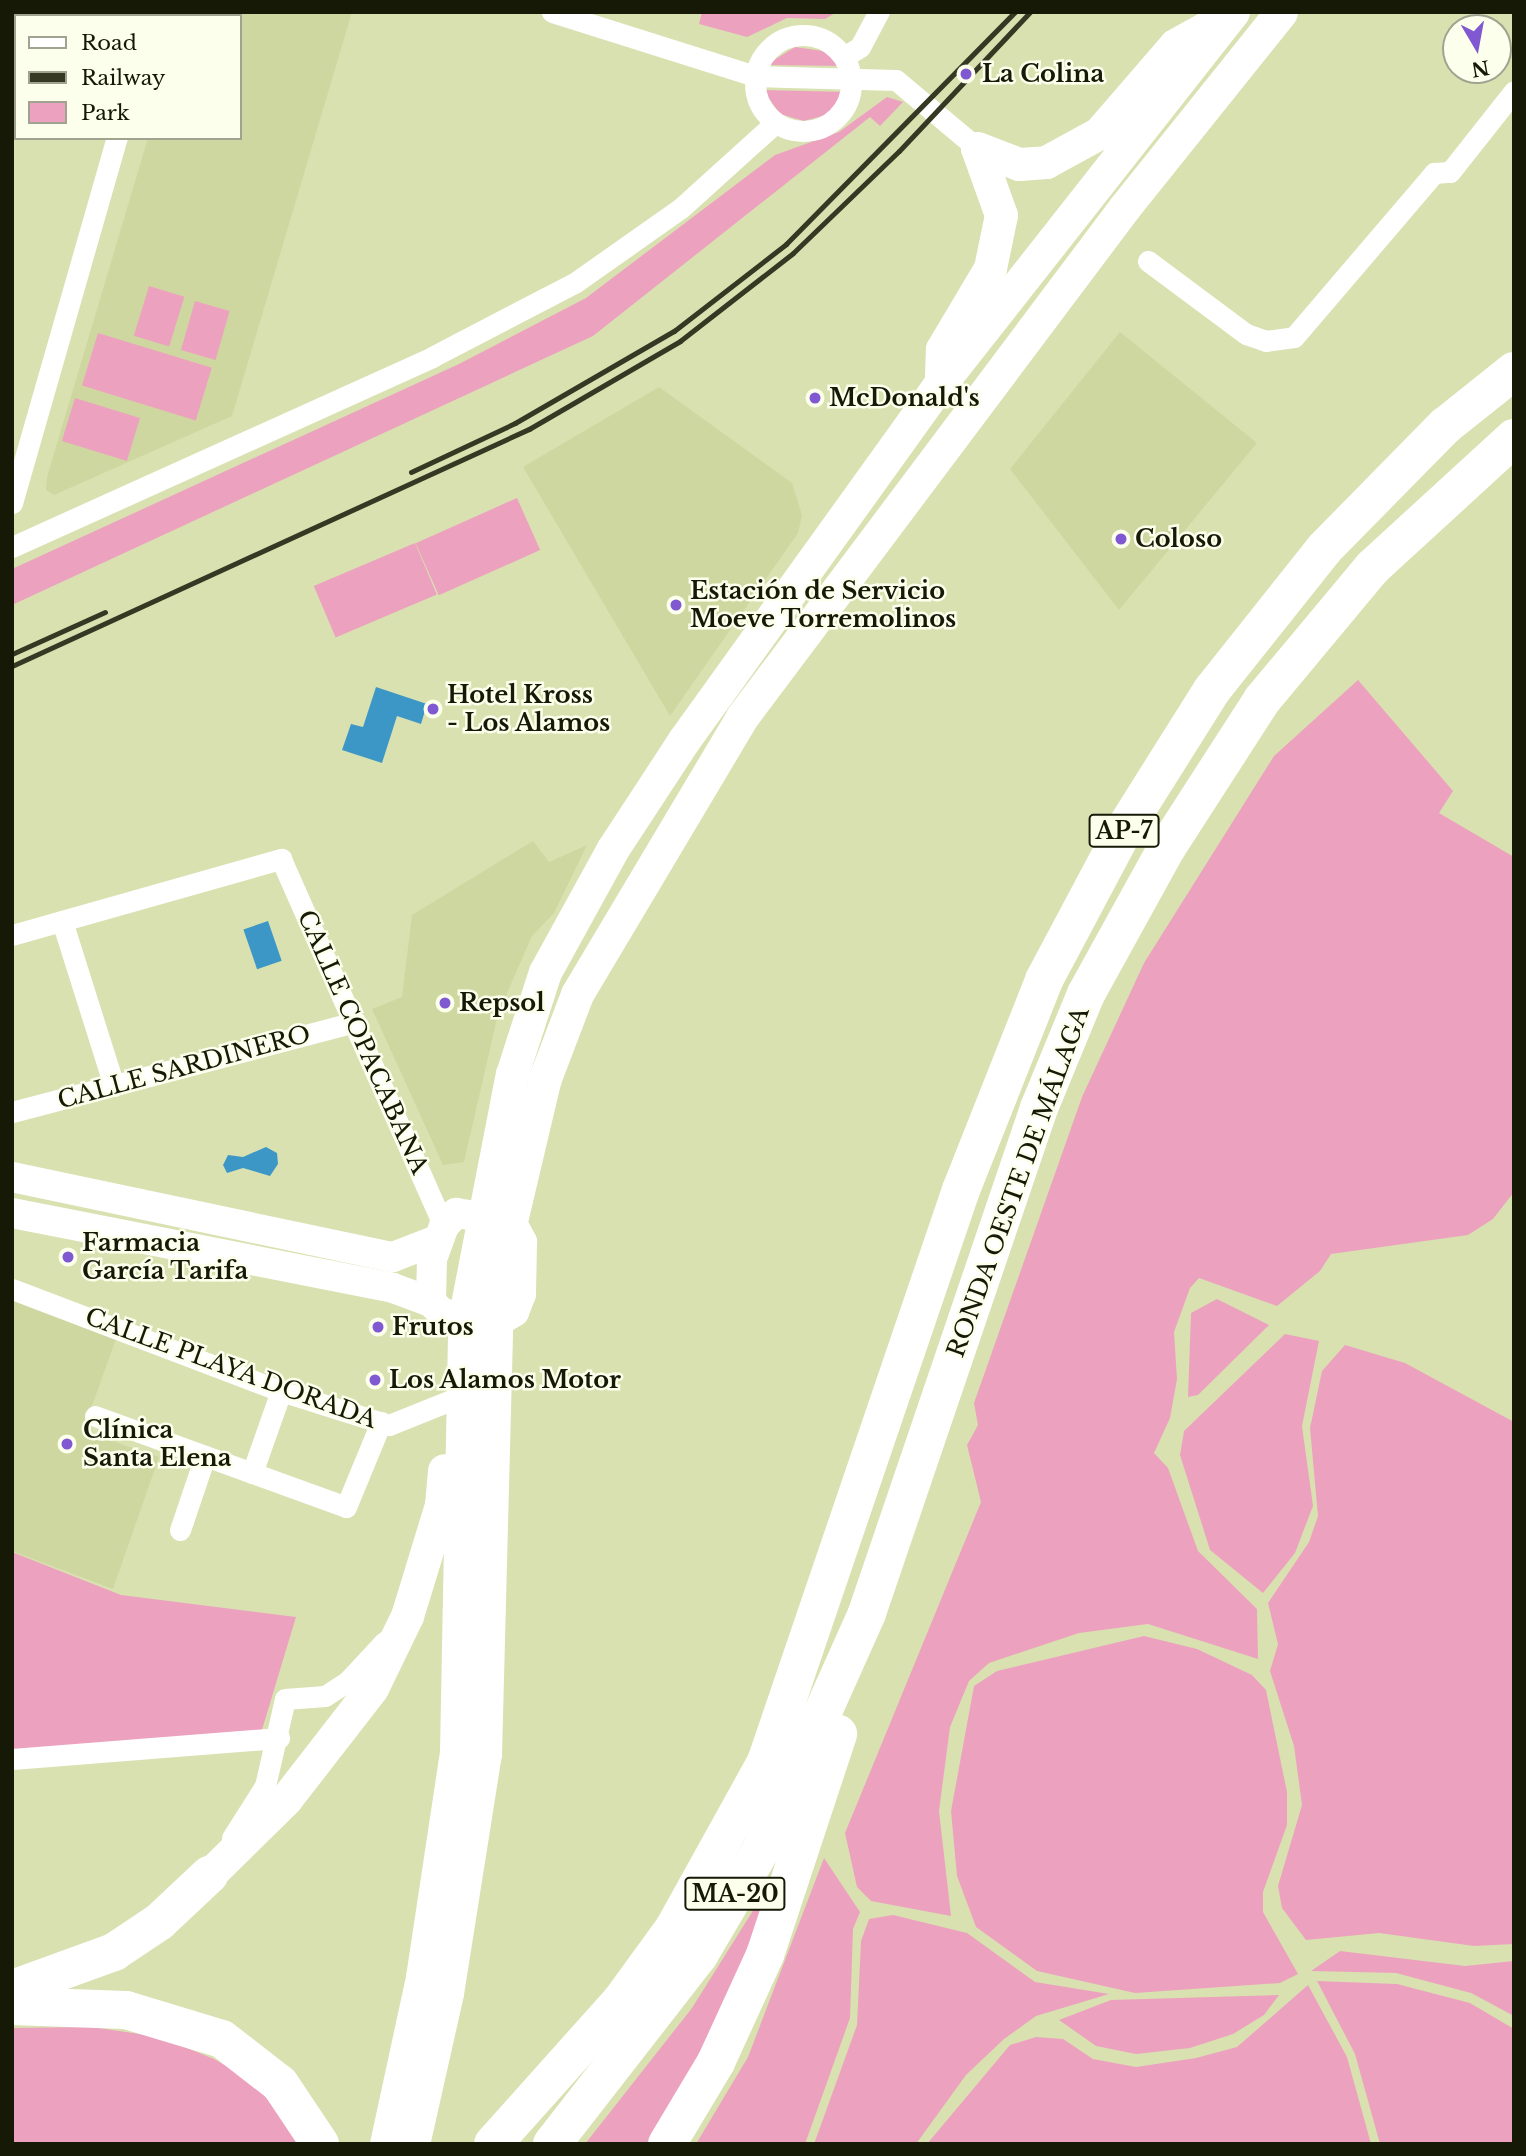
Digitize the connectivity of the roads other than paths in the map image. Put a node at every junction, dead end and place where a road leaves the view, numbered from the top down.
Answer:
1 (552, 12) edge
2 (879, 12) edge
3 (1233, 12) edge
4 (1282, 12) edge
5 (844, 57) junction
6 (755, 76) junction
7 (852, 80) junction
8 (1514, 91) edge
9 (775, 123) junction
10 (116, 140) edge
11 (970, 141) junction
12 (1046, 162) junction
13 (1001, 215) junction
14 (1148, 261) dead end
15 (1514, 371) edge
16 (941, 383) junction
17 (1514, 438) edge
18 (12, 503) edge
19 (13, 542) edge
20 (62, 921) junction
21 (12, 935) edge
22 (355, 1022) junction
23 (114, 1086) junction
24 (12, 1112) edge
25 (12, 1177) edge
26 (504, 1178) junction
27 (12, 1213) edge
28 (475, 1226) junction
29 (406, 1254) junction
30 (393, 1288) junction
31 (12, 1289) edge
32 (431, 1302) junction
33 (505, 1318) junction
34 (464, 1320) junction
35 (462, 1361) junction
36 (281, 1391) junction
37 (894, 1397) joint
38 (449, 1401) junction
39 (935, 1411) joint
40 (95, 1416) dead end
41 (381, 1422) junction
42 (205, 1456) junction
43 (252, 1473) junction
44 (180, 1530) dead end
45 (867, 1613) junction
46 (407, 1616) junction
47 (279, 1738) junction
48 (12, 1759) edge
49 (209, 1875) junction
50 (12, 1989) edge
51 (12, 2006) edge
52 (320, 2144) edge
53 (386, 2144) edge
54 (413, 2144) edge
55 (493, 2144) edge
56 (552, 2144) edge
57 (667, 2144) edge

1 - 6 street
2 - 5 street
3 - 12 main road
3 - 16 main road
4 - 26 main road
5 - 6 street
5 - 7 street
6 - 7 street
6 - 9 street
7 - 9 street
7 - 11 street
8 - 14 street
9 - 19 street
10 - 18 street
11 - 12 main road
11 - 13 main road
12 - 13 main road
13 - 16 main road
15 - 37 highway, RONDA OESTE DE MÁLAGA / AP-7
16 - 26 main road
17 - 39 highway, RONDA OESTE DE MÁLAGA / AP-7
20 - 21 street
20 - 22 street, CALLE COPACABANA
20 - 23 street
22 - 23 street, CALLE SARDINERO
22 - 28 street, CALLE COPACABANA
23 - 24 street, CALLE SARDINERO
25 - 29 street
26 - 28 main road
26 - 28 main road
27 - 30 street
28 - 29 street
28 - 32 street
28 - 33 main road
28 - 34 main road
29 - 30 street
30 - 32 street
31 - 36 street, CALLE PLAYA DORADA
32 - 34 street
33 - 34 street
33 - 54 main road
34 - 35 main road
35 - 38 main road
35 - 53 main road
36 - 41 street, CALLE PLAYA DORADA
36 - 43 street
37 - 55 highway, MA-20
38 - 41 street, CALLE PLAYA DORADA
38 - 46 main road
39 - 45 highway, MA-20
40 - 42 street
41 - 43 street
42 - 43 street
42 - 44 street
45 - 56 highway, MA-20
45 - 57 highway
46 - 47 street
46 - 49 main road
47 - 48 street
47 - 49 street
49 - 50 highway
51 - 52 highway

